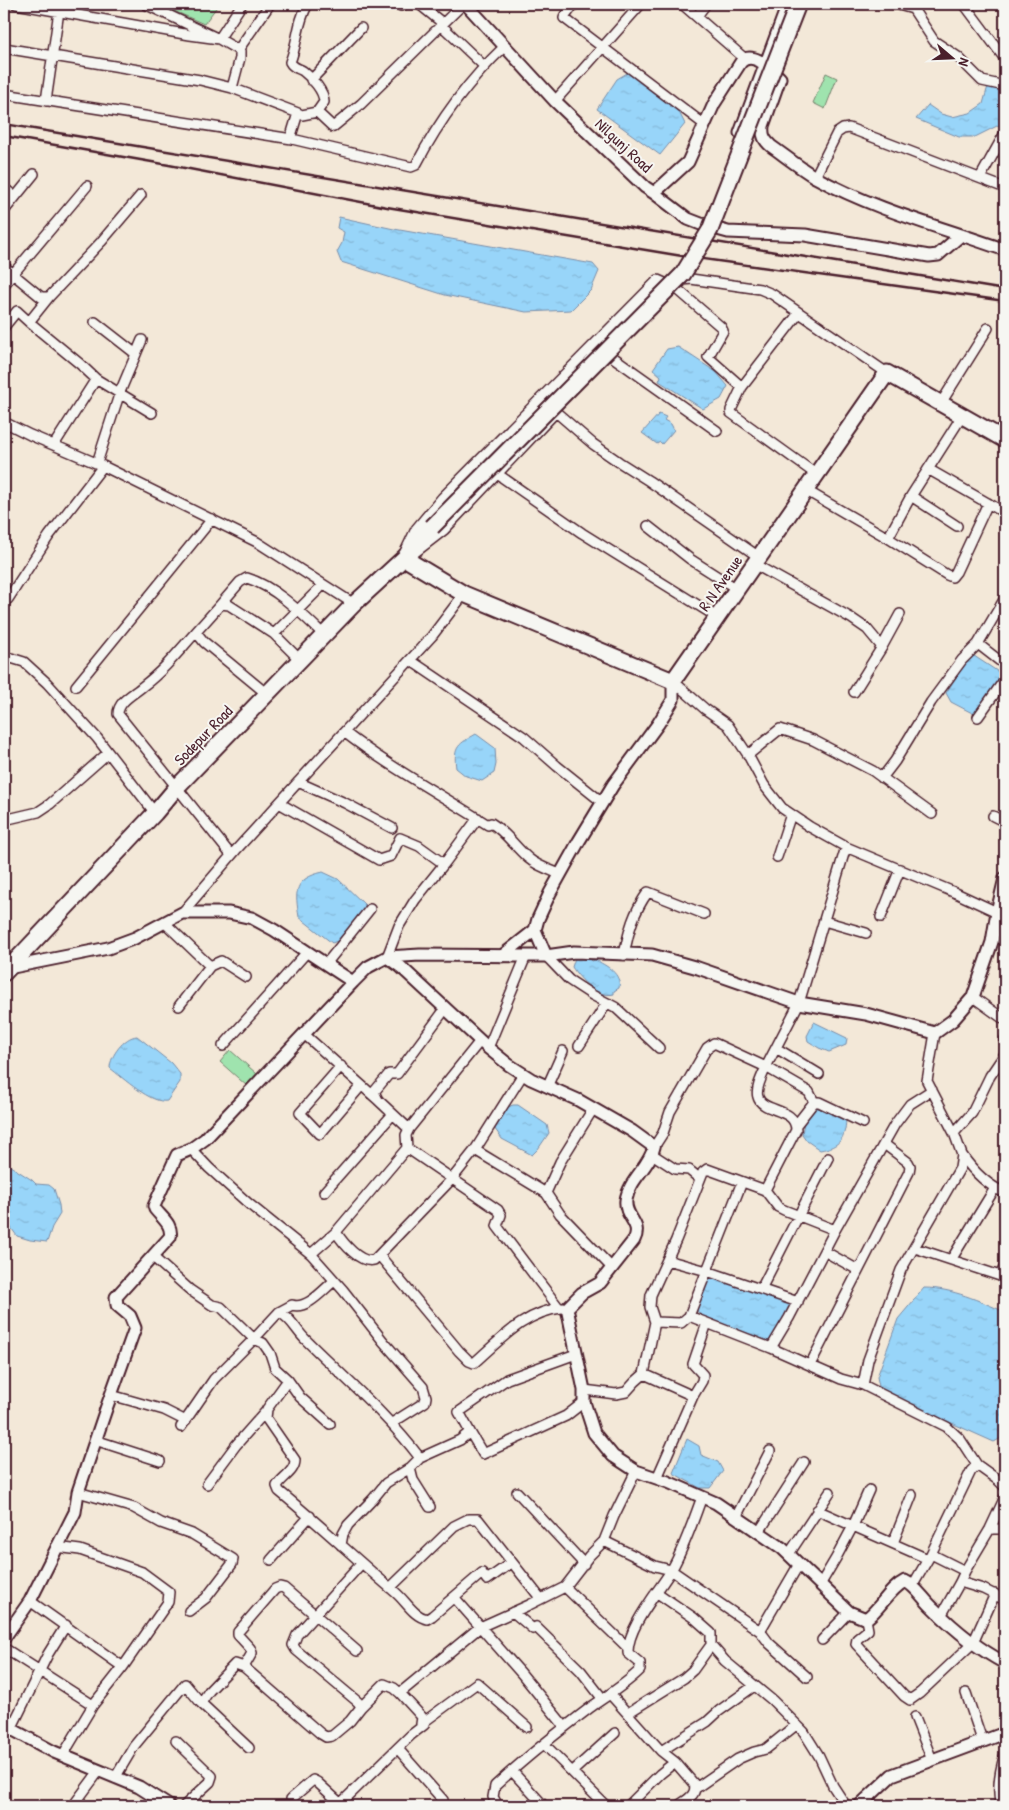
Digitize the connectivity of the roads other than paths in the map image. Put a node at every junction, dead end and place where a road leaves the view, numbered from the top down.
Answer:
1 (16, 4) edge
2 (145, 4) edge
3 (242, 4) edge
4 (270, 4) edge
5 (308, 4) edge
6 (398, 4) edge
7 (404, 4) edge
8 (419, 4) edge
9 (464, 4) edge
10 (574, 4) edge
11 (641, 4) edge
12 (682, 4) edge
13 (706, 4) edge
14 (788, 4) edge
15 (798, 4) edge
16 (895, 4) edge
17 (964, 4) edge
18 (59, 7) edge
19 (697, 16) junction
20 (441, 25) junction
21 (361, 28) dead end
22 (219, 39) junction
23 (505, 46) junction
24 (603, 47) junction
25 (4, 48) edge
26 (238, 50) junction
27 (53, 56) junction
28 (744, 58) junction
29 (1005, 59) edge
30 (765, 64) junction
31 (484, 66) junction
32 (311, 80) junction
33 (1005, 86) edge
34 (232, 88) junction
35 (4, 94) edge
36 (46, 101) junction
37 (555, 101) junction
38 (317, 112) junction
39 (298, 113) junction
40 (705, 125) junction
41 (1005, 134) edge
42 (292, 139) junction
43 (34, 174) dead end
44 (815, 176) junction
45 (980, 178) junction
46 (87, 186) dead end
47 (4, 188) edge
48 (1005, 188) edge
49 (654, 193) junction
50 (141, 195) dead end
51 (15, 198) junction
52 (4, 211) edge
53 (706, 226) junction
54 (961, 234) junction
55 (1005, 250) edge
56 (4, 266) edge
57 (13, 274) junction
58 (4, 285) edge
59 (676, 288) junction
60 (49, 297) junction
61 (799, 313) junction
62 (30, 322) junction
63 (95, 322) dead end
64 (4, 327) edge
65 (988, 328) dead end
66 (142, 340) dead end
67 (136, 354) junction
68 (610, 355) junction
69 (887, 373) junction
70 (96, 378) junction
71 (742, 386) junction
72 (120, 392) junction
73 (941, 403) junction
74 (556, 412) junction
75 (152, 413) dead end
76 (962, 416) junction
77 (4, 422) edge
78 (717, 431) dead end
79 (1005, 440) edge
80 (54, 445) junction
81 (100, 465) junction
82 (928, 469) junction
83 (496, 473) junction
84 (817, 475) junction
85 (807, 490) junction
86 (911, 496) junction
87 (988, 503) junction
88 (1005, 513) edge
89 (212, 519) junction
90 (648, 526) dead end
91 (957, 526) dead end
92 (888, 538) junction
93 (404, 558) junction
94 (757, 561) junction
95 (323, 585) junction
96 (737, 589) junction
97 (464, 594) junction
98 (1005, 598) edge
99 (8, 599) dead end
100 (221, 604) junction
101 (354, 604) junction
102 (298, 611) junction
103 (900, 614) dead end
104 (718, 617) junction
105 (196, 632) junction
106 (274, 634) junction
107 (324, 635) junction
108 (978, 644) junction
109 (882, 647) junction
110 (4, 659) edge
111 (300, 660) junction
112 (410, 660) junction
113 (1005, 664) edge
114 (1005, 678) edge
115 (673, 681) junction
116 (76, 686) dead end
117 (854, 692) dead end
118 (267, 694) junction
119 (978, 717) dead end
120 (344, 732) junction
121 (108, 753) junction
122 (748, 755) junction
123 (882, 778) junction
124 (298, 782) junction
125 (177, 787) junction
126 (602, 802) junction
127 (279, 803) junction
128 (155, 813) junction
129 (791, 814) junction
130 (932, 814) dead end
131 (993, 816) dead end
132 (478, 818) junction
133 (4, 820) edge
134 (1005, 822) edge
135 (392, 828) dead end
136 (846, 847) junction
137 (231, 855) junction
138 (777, 857) dead end
139 (444, 864) junction
140 (900, 869) junction
141 (560, 874) junction
142 (1005, 878) edge
143 (370, 909) dead end
144 (996, 912) junction
145 (182, 913) junction
146 (704, 914) dead end
147 (881, 917) dead end
148 (824, 921) junction
149 (164, 922) junction
150 (535, 930) junction
151 (1000, 931) edge
152 (866, 933) dead end
153 (307, 952) junction
154 (624, 955) junction
155 (502, 956) junction
156 (526, 956) junction
157 (546, 956) junction
158 (387, 958) junction
159 (326, 964) junction
160 (210, 966) junction
161 (5, 970) edge
162 (246, 978) dead end
163 (354, 982) junction
164 (973, 997) junction
165 (607, 1003) junction
166 (800, 1003) junction
167 (179, 1006) dead end
168 (446, 1008) junction
169 (1005, 1020) edge
170 (935, 1033) junction
171 (304, 1034) junction
172 (1005, 1039) edge
173 (1005, 1043) edge
174 (484, 1044) junction
175 (223, 1046) dead end
176 (579, 1046) dead end
177 (659, 1048) dead end
178 (776, 1048) junction
179 (563, 1051) dead end
180 (1005, 1054) edge
181 (341, 1066) junction
182 (766, 1067) junction
183 (523, 1074) junction
184 (819, 1074) dead end
185 (361, 1086) junction
186 (547, 1086) junction
187 (932, 1090) junction
188 (378, 1100) junction
189 (814, 1102) junction
190 (593, 1109) junction
191 (393, 1114) junction
192 (863, 1123) dead end
193 (796, 1125) junction
194 (409, 1129) junction
195 (954, 1133) junction
196 (884, 1144) junction
197 (407, 1148) junction
198 (191, 1149) junction
199 (475, 1150) junction
200 (653, 1150) junction
201 (962, 1155) junction
202 (828, 1158) dead end
203 (452, 1179) junction
204 (700, 1179) junction
205 (742, 1182) junction
206 (995, 1188) junction
207 (765, 1190) junction
208 (324, 1192) dead end
209 (546, 1193) junction
210 (1005, 1193) edge
211 (800, 1216) junction
212 (835, 1230) junction
213 (336, 1232) junction
214 (915, 1248) junction
215 (824, 1251) junction
216 (311, 1254) junction
217 (379, 1255) junction
218 (153, 1257) junction
219 (667, 1260) junction
220 (951, 1260) junction
221 (1005, 1266) edge
222 (612, 1268) junction
223 (858, 1270) junction
224 (707, 1271) junction
225 (334, 1281) junction
226 (761, 1290) junction
227 (798, 1302) junction
228 (563, 1308) junction
229 (279, 1312) junction
230 (689, 1316) junction
231 (655, 1322) junction
232 (707, 1323) junction
233 (254, 1339) junction
234 (770, 1348) junction
235 (576, 1354) junction
236 (810, 1366) junction
237 (644, 1374) junction
238 (288, 1380) junction
239 (863, 1386) junction
240 (584, 1390) junction
241 (111, 1395) junction
242 (693, 1396) junction
243 (584, 1402) junction
244 (267, 1410) junction
245 (392, 1423) junction
246 (330, 1424) dead end
247 (470, 1432) junction
248 (96, 1440) junction
249 (770, 1451) dead end
250 (420, 1458) junction
251 (160, 1462) dead end
252 (804, 1462) dead end
253 (977, 1465) junction
254 (410, 1468) junction
255 (636, 1471) junction
256 (657, 1478) junction
257 (207, 1484) dead end
258 (1005, 1488) edge
259 (869, 1490) dead end
260 (78, 1492) junction
261 (517, 1492) dead end
262 (830, 1492) dead end
263 (912, 1494) dead end
264 (702, 1497) junction
265 (1005, 1497) edge
266 (430, 1507) dead end
267 (818, 1510) junction
268 (310, 1516) junction
269 (736, 1517) junction
270 (853, 1526) junction
271 (990, 1529) junction
272 (1005, 1529) edge
273 (759, 1532) junction
274 (604, 1541) junction
275 (893, 1543) junction
276 (341, 1545) junction
277 (56, 1547) junction
278 (789, 1554) junction
279 (930, 1556) junction
280 (271, 1560) dead end
281 (512, 1563) junction
282 (361, 1564) junction
283 (584, 1564) junction
284 (799, 1564) junction
285 (671, 1570) junction
286 (965, 1571) junction
287 (960, 1582) junction
288 (820, 1585) junction
289 (912, 1585) junction
290 (565, 1587) junction
291 (390, 1588) junction
292 (656, 1592) junction
293 (1002, 1596) edge
294 (454, 1597) junction
295 (542, 1599) junction
296 (30, 1601) junction
297 (189, 1611) dead end
298 (514, 1612) junction
299 (849, 1612) junction
300 (315, 1614) junction
301 (941, 1616) junction
302 (866, 1618) junction
303 (66, 1625) junction
304 (480, 1627) junction
305 (760, 1631) junction
306 (4, 1638) edge
307 (822, 1640) dead end
308 (973, 1643) junction
309 (711, 1645) junction
310 (4, 1648) edge
311 (628, 1648) junction
312 (357, 1651) dead end
313 (1005, 1663) edge
314 (124, 1667) junction
315 (244, 1667) junction
316 (39, 1671) junction
317 (808, 1677) dead end
318 (754, 1686) junction
319 (400, 1693) junction
320 (966, 1693) dead end
321 (606, 1696) junction
322 (201, 1703) junction
323 (93, 1705) junction
324 (361, 1707) junction
325 (628, 1713) junction
326 (915, 1717) dead end
327 (421, 1724) junction
328 (796, 1725) junction
329 (7, 1727) edge
330 (527, 1727) dead end
331 (565, 1727) junction
332 (614, 1733) dead end
333 (1005, 1733) edge
334 (982, 1740) junction
335 (176, 1741) dead end
336 (544, 1744) junction
337 (249, 1748) dead end
338 (398, 1749) junction
339 (661, 1750) junction
340 (1005, 1754) edge
341 (63, 1755) junction
342 (932, 1760) junction
343 (675, 1762) junction
344 (99, 1771) junction
345 (512, 1771) junction
346 (572, 1772) junction
347 (115, 1778) junction
348 (696, 1788) junction
349 (637, 1798) junction
350 (291, 1799) dead end
351 (443, 1800) dead end
352 (340, 1805) edge
353 (73, 1806) edge
354 (170, 1806) edge
355 (184, 1806) edge
356 (498, 1806) edge
357 (544, 1806) edge
358 (606, 1806) edge
359 (628, 1806) edge
360 (644, 1806) edge
361 (678, 1806) edge
362 (846, 1806) edge
363 (859, 1806) edge
364 (1001, 1806) edge

1 - 18 street
2 - 22 street
3 - 22 street
4 - 26 street
5 - 32 street
6 - 7 street
8 - 20 street
9 - 20 street
9 - 23 street, Nilgunj Road
10 - 24 street
11 - 24 street
12 - 19 street
13 - 19 street
14 - 30 street
15 - 93 main road, Sodepur Road, bridge
16 - 33 street
17 - 29 street
18 - 22 street
18 - 27 street
19 - 28 street
20 - 31 street
20 - 38 street
21 - 32 street
22 - 26 street
23 - 31 street
23 - 37 street, Nilgunj Road
24 - 37 street
24 - 40 street
25 - 27 street
26 - 34 street
27 - 34 street
27 - 36 street
28 - 30 street
28 - 40 street, Nilgunj Road
30 - 44 street
30 - 53 street
31 - 42 street
32 - 38 street
34 - 39 street
35 - 36 street
36 - 42 street
37 - 49 street, Nilgunj Road
38 - 39 street
39 - 42 street
40 - 49 street, Nilgunj Road
41 - 45 street
43 - 51 street
44 - 45 street
44 - 54 street
45 - 48 street
46 - 57 street
47 - 51 street
49 - 53 street
50 - 60 street
51 - 52 street
53 - 54 street
54 - 55 street
56 - 57 street
57 - 58 street
57 - 60 street
59 - 61 street
59 - 68 street
59 - 71 street
59 - 93 street
60 - 62 street
61 - 69 street
61 - 71 street
62 - 64 street
62 - 70 street
63 - 67 street
65 - 73 street
66 - 67 street
67 - 72 street
68 - 74 street
68 - 78 street
69 - 73 main road
69 - 84 main road, R N Avenue
70 - 72 street
70 - 80 street
71 - 84 street
72 - 75 street
72 - 81 street
73 - 76 main road
74 - 83 street
74 - 94 street
76 - 79 main road
76 - 82 street
77 - 80 street
80 - 81 street
81 - 89 street
81 - 99 street
82 - 86 street
82 - 87 street
83 - 93 street
83 - 104 street
84 - 85 main road, R N Avenue
85 - 92 street
85 - 94 main road, R N Avenue
86 - 91 street
86 - 92 street
87 - 88 street
87 - 92 street
89 - 95 street
89 - 116 street
90 - 96 street
93 - 97 main road
93 - 101 main road, Sodepur Road
94 - 96 main road, R N Avenue
94 - 109 street
95 - 101 street
95 - 102 street
96 - 104 main road, R N Avenue
97 - 112 street
97 - 115 main road
98 - 108 street
100 - 102 street
100 - 105 street
100 - 106 street
101 - 107 main road, Sodepur Road
102 - 106 street
102 - 107 street
103 - 109 street
104 - 115 main road, R N Avenue
105 - 118 street
105 - 125 street
106 - 111 street
107 - 111 main road, Sodepur Road
108 - 113 street
108 - 123 street
109 - 117 street
110 - 121 street
111 - 118 main road, Sodepur Road
112 - 120 street
112 - 126 street
114 - 119 street
115 - 122 street
115 - 126 street
118 - 125 main road, Sodepur Road
120 - 124 street
120 - 132 street
121 - 128 street
121 - 133 street
122 - 123 street
122 - 129 street
123 - 130 street
124 - 127 street
124 - 135 street
125 - 128 main road, Sodepur Road
125 - 137 street
126 - 141 street
127 - 137 street
127 - 139 street
128 - 161 main road, Sodepur Road
129 - 136 street
129 - 138 street
131 - 134 street
132 - 139 street
132 - 141 street
136 - 140 street
136 - 148 street
137 - 145 street
139 - 158 street
140 - 144 street
140 - 147 street
141 - 150 street
142 - 144 street
143 - 159 street
144 - 151 street
145 - 149 street
145 - 153 street
146 - 154 street
148 - 152 street
148 - 166 street
149 - 160 street
149 - 161 street
150 - 155 street
150 - 157 street
151 - 164 street
153 - 159 street
153 - 175 street
154 - 157 street
154 - 166 street
155 - 156 street
155 - 158 street
156 - 157 street
156 - 174 street
157 - 165 street
158 - 163 street
158 - 168 street
159 - 163 street
160 - 162 street
160 - 167 street
163 - 171 street
164 - 169 street
164 - 170 street
165 - 176 street
165 - 177 street
166 - 170 street
166 - 178 street
168 - 174 street
168 - 188 street
170 - 187 street
171 - 181 street
171 - 198 street
172 - 173 street
174 - 183 street
174 - 194 street
178 - 182 street
178 - 184 street
179 - 186 street
180 - 195 street
181 - 185 street
181 - 185 street
182 - 189 street
182 - 193 street
182 - 200 street
183 - 186 street
183 - 199 street
185 - 188 street
186 - 190 street
187 - 195 street
187 - 196 street
188 - 191 street
189 - 192 street
189 - 193 street
190 - 200 street
190 - 209 street
191 - 194 street
191 - 208 street
193 - 207 street
194 - 197 street
195 - 201 street
196 - 212 street
196 - 223 street
197 - 203 street
197 - 213 street
198 - 216 street
198 - 218 street
199 - 203 street
199 - 209 street
200 - 204 street
200 - 222 street
201 - 206 street
201 - 214 street
202 - 211 street
203 - 217 street
203 - 228 street
204 - 205 street
204 - 219 street
205 - 207 street
205 - 224 street
206 - 210 street
206 - 220 street
207 - 211 street
209 - 222 street
211 - 212 street
211 - 226 street
212 - 215 street
213 - 216 street
213 - 217 street
214 - 220 street
214 - 239 street
215 - 223 street
215 - 227 street
216 - 225 street
217 - 228 street
218 - 233 street
218 - 241 street
219 - 224 street
219 - 231 street
220 - 221 street
222 - 228 street
223 - 236 street
224 - 226 street
224 - 230 street
225 - 229 street
225 - 245 street
226 - 227 street
227 - 234 street
228 - 235 street
229 - 233 street
229 - 245 street
230 - 231 street
230 - 232 street
231 - 237 street
232 - 234 street
232 - 242 street
233 - 238 street
233 - 241 street
234 - 236 street
235 - 240 street
235 - 247 street
236 - 239 street
237 - 240 street
237 - 242 street
238 - 244 street
238 - 246 street
239 - 253 street
240 - 243 street
241 - 248 street
242 - 256 street
243 - 247 street
243 - 255 street
244 - 257 street
244 - 268 street
245 - 250 street
247 - 250 street
248 - 251 street
248 - 260 street
249 - 269 street
250 - 254 street
252 - 273 street
253 - 258 street
253 - 279 street
254 - 266 street
254 - 276 street
255 - 256 street
255 - 274 street
256 - 264 street
259 - 270 street
260 - 277 street
260 - 297 street
261 - 283 street
262 - 267 street
263 - 275 street
264 - 269 street
264 - 285 street
265 - 271 street
267 - 270 street
267 - 278 street
268 - 276 street
268 - 280 street
269 - 273 street
270 - 275 street
270 - 288 street
271 - 272 street
271 - 286 street
273 - 278 street
274 - 283 street
274 - 285 street
275 - 279 street
276 - 282 street
277 - 296 street
277 - 314 street
278 - 284 street
279 - 286 street
279 - 289 street
281 - 291 street
281 - 294 street
281 - 295 street
282 - 291 street
282 - 300 street
283 - 290 street
284 - 288 street
284 - 305 street
285 - 292 street
285 - 305 street
286 - 287 street
287 - 293 street
287 - 301 street
288 - 299 street
289 - 301 street
289 - 302 street
290 - 295 street
290 - 311 street
291 - 294 street
292 - 309 street
292 - 311 street
293 - 308 street
294 - 304 street
295 - 298 street
296 - 303 street
296 - 306 street
298 - 304 street
298 - 321 street
299 - 302 street
299 - 307 street
300 - 312 street
300 - 315 street
300 - 324 street
301 - 308 street
302 - 308 street
303 - 314 street
303 - 316 street
304 - 319 street
304 - 331 street
305 - 317 street
308 - 313 street
309 - 318 street
309 - 325 street
310 - 316 street
311 - 321 street
314 - 323 street
315 - 322 street
315 - 324 street
316 - 323 street
316 - 329 street
318 - 328 street
318 - 339 street
319 - 324 street
319 - 327 street
320 - 334 street
321 - 325 street
321 - 331 street
322 - 337 street
322 - 347 street
323 - 341 street
325 - 339 street
326 - 342 street
327 - 330 street
327 - 338 street
328 - 348 street
328 - 362 street
329 - 341 street
331 - 336 street
332 - 346 street
333 - 334 street
334 - 342 street
335 - 355 street
336 - 345 street
336 - 346 street
338 - 351 street
338 - 352 street
339 - 343 street
340 - 364 street
341 - 344 street
342 - 363 street
343 - 348 street
343 - 349 street
344 - 347 street
344 - 353 street
345 - 356 street
345 - 357 street
346 - 358 street
347 - 354 street
348 - 361 street
349 - 359 street
349 - 360 street
350 - 352 street

